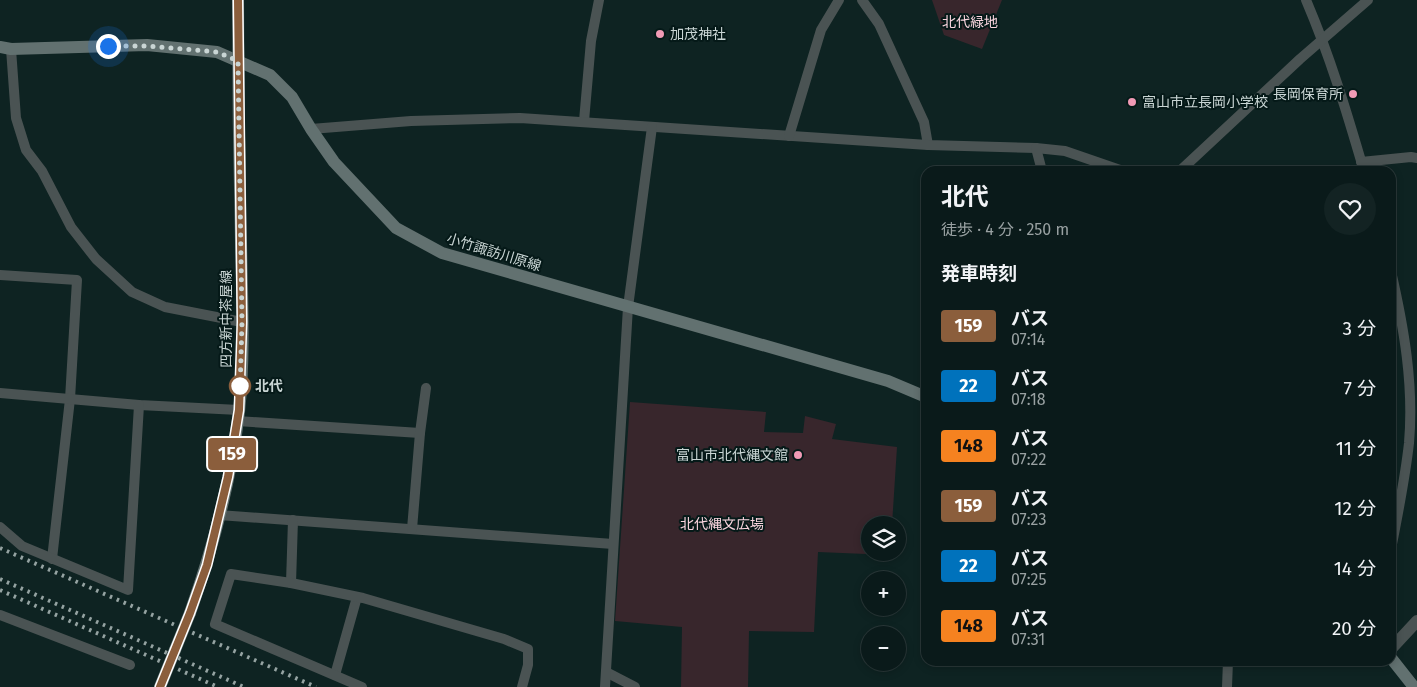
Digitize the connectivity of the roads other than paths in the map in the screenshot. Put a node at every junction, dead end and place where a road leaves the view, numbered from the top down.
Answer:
1 (238, 0) edge
2 (599, 0) edge
3 (839, 0) edge
4 (862, 0) edge
5 (1306, 0) edge
6 (1368, 0) edge
7 (1323, 39) junction
8 (5, 48) edge
9 (238, 61) junction
10 (584, 121) junction
11 (652, 127) junction
12 (311, 130) junction
13 (789, 136) junction
14 (928, 144) junction
15 (1036, 148) junction
16 (1417, 158) edge
17 (1041, 166) edge
18 (1109, 166) edge
19 (1185, 166) edge
20 (1362, 166) edge
21 (1367, 166) edge
22 (0, 275) edge
23 (1396, 294) edge
24 (628, 306) junction
25 (242, 322) junction
26 (426, 388) dead end
27 (0, 394) edge
28 (921, 395) edge
29 (70, 399) junction
30 (139, 405) junction
31 (238, 415) junction
32 (420, 433) junction
33 (219, 515) junction
34 (293, 520) junction
35 (1396, 524) edge
36 (0, 527) edge
37 (412, 529) junction
38 (613, 544) junction
39 (52, 559) junction
40 (291, 583) junction
41 (357, 597) junction
42 (0, 615) edge
43 (1417, 621) edge
44 (1396, 644) edge
45 (1396, 664) edge
46 (130, 665) dead end
47 (1228, 666) edge
48 (606, 672) junction
49 (335, 675) junction
50 (160, 687) edge
51 (362, 687) edge
52 (522, 687) edge
53 (605, 687) edge
54 (635, 687) edge
55 (1227, 687) edge
56 (1414, 687) edge

1 - 9 main road, 四方新中茶屋線
2 - 10 street
3 - 13 street
4 - 14 street
5 - 7 street
6 - 7 street
7 - 19 street
7 - 20 street
8 - 9 main road, 小竹諏訪川原線
8 - 25 street
9 - 12 main road, 小竹諏訪川原線
9 - 25 main road, 四方新中茶屋線
10 - 11 street
10 - 12 street
11 - 13 street
11 - 24 street
12 - 24 main road, 小竹諏訪川原線
13 - 14 street
14 - 15 street
15 - 17 street
15 - 18 street
16 - 21 street
22 - 29 street
23 - 35 street
24 - 28 main road, 小竹諏訪川原線
24 - 38 street
25 - 31 main road, 四方新中茶屋線
26 - 32 street
27 - 29 street
29 - 30 street
29 - 39 street
30 - 31 street
30 - 39 street
31 - 32 street
31 - 33 main road, 四方新中茶屋線
32 - 37 street
33 - 34 street
33 - 50 main road, 四方新中茶屋線, bridge
34 - 37 street
34 - 40 street
36 - 39 street
37 - 38 street
38 - 48 street
40 - 41 street
40 - 49 street
41 - 49 street
41 - 52 street
42 - 46 street
43 - 44 street
45 - 56 main road
47 - 55 street
48 - 53 street
48 - 54 street
49 - 51 street

